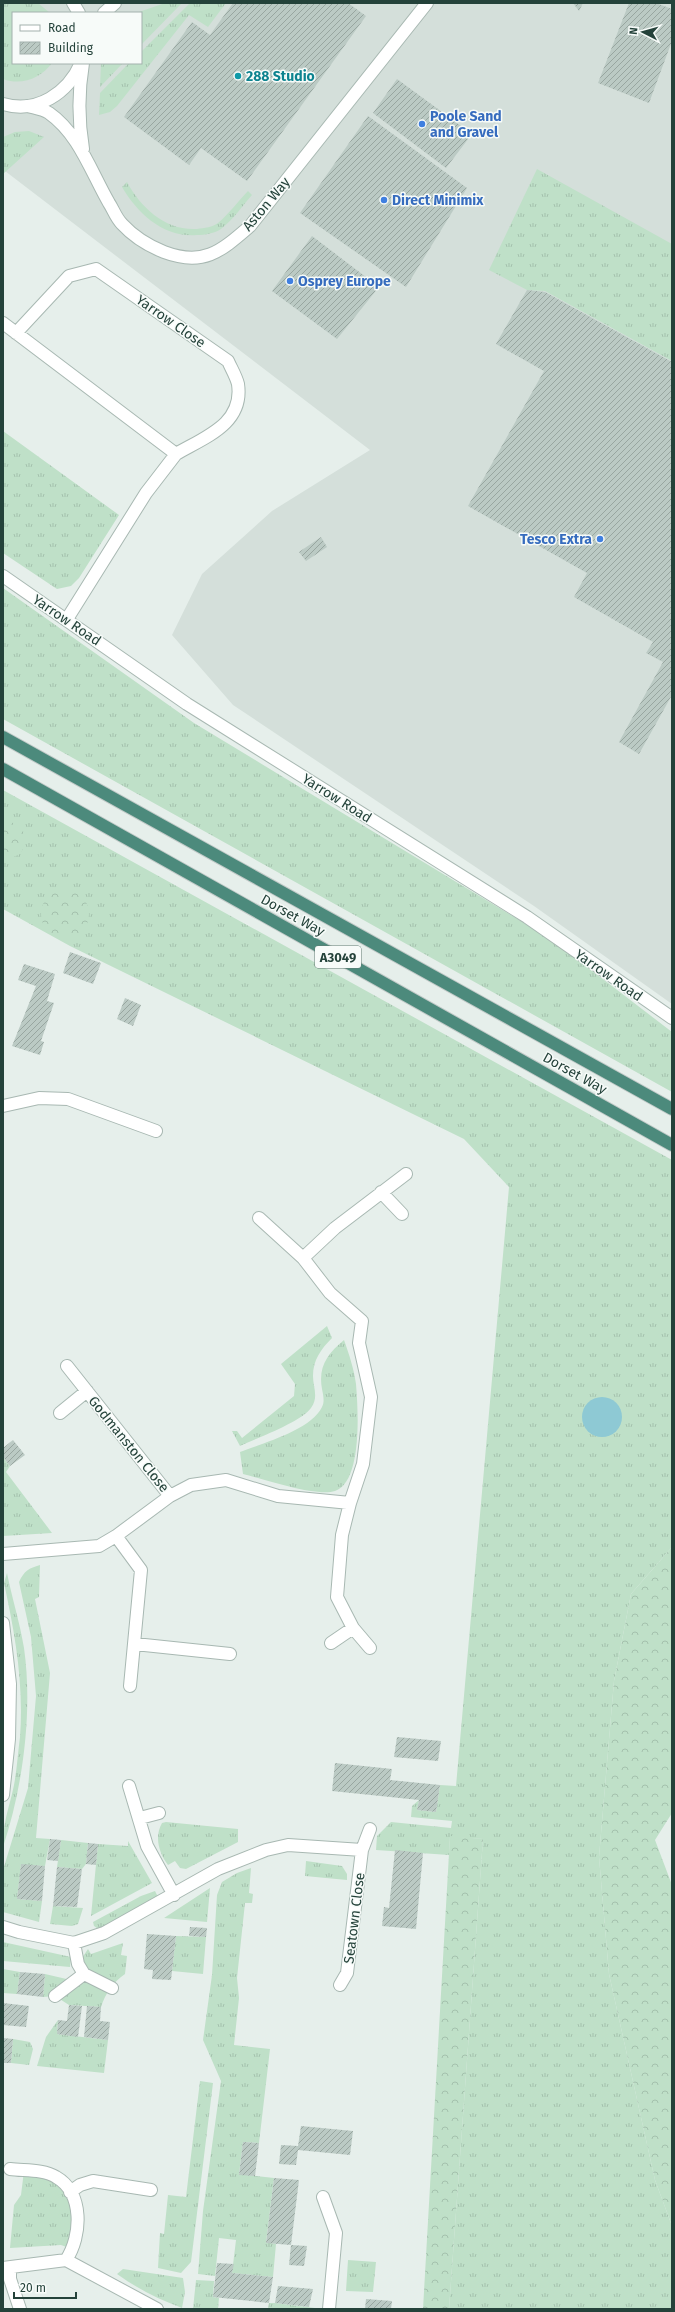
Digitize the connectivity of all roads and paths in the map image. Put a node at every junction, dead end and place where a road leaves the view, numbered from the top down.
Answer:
1 (73, 3) edge
2 (115, 3) edge
3 (427, 3) edge
4 (78, 12) edge
5 (105, 12) edge
6 (81, 64) edge
7 (82, 64) edge
8 (4, 106) edge
9 (28, 106) junction
10 (83, 152) junction
11 (3, 323) edge
12 (16, 333) junction
13 (176, 454) junction
14 (3, 576) edge
15 (67, 619) junction
16 (3, 737) edge
17 (3, 770) edge
18 (672, 1018) edge
19 (4, 1102) edge
20 (672, 1109) edge
21 (156, 1131) dead end
22 (672, 1145) edge
23 (406, 1174) dead end
24 (381, 1192) junction
25 (402, 1214) dead end
26 (259, 1218) dead end
27 (303, 1258) junction
28 (67, 1366) dead end
29 (87, 1392) junction
30 (60, 1413) dead end
31 (170, 1496) junction
32 (350, 1503) junction
33 (116, 1536) junction
34 (3, 1554) edge
35 (3, 1623) edge
36 (353, 1628) junction
37 (331, 1643) dead end
38 (135, 1644) junction
39 (370, 1648) dead end
40 (230, 1654) dead end
41 (130, 1686) dead end
42 (6, 1739) edge
43 (129, 1786) dead end
44 (3, 1795) edge
45 (159, 1813) dead end
46 (140, 1818) junction
47 (370, 1829) dead end
48 (362, 1850) junction
49 (174, 1895) junction
50 (3, 1927) edge
51 (74, 1943) junction
52 (84, 1974) junction
53 (340, 1985) dead end
54 (112, 1988) dead end
55 (55, 1996) dead end
56 (10, 2169) dead end
57 (151, 2190) dead end
58 (70, 2192) junction
59 (323, 2197) dead end
60 (66, 2260) junction
61 (6, 2268) edge
62 (20, 2309) edge
63 (157, 2309) edge
64 (329, 2309) edge

1 - 4 street
2 - 5 street
3 - 10 street, Aston Way
6 - 9 street
7 - 10 street, Aston Way
8 - 9 street
9 - 10 street, Aston Way
11 - 12 street
12 - 13 street
12 - 13 street, Yarrow Close
13 - 15 street, Yarrow Close
14 - 15 street, Yarrow Road
15 - 18 street, Yarrow Road
16 - 20 highway, Dorset Way / A3049
17 - 22 highway, Dorset Way / A3049
19 - 21 street
23 - 24 street
24 - 25 street
24 - 27 street
26 - 27 street
27 - 32 street
28 - 29 street, Godmanston Close
29 - 30 street, Godmanston Close
29 - 31 street, Godmanston Close
31 - 32 street, Godmanston Close
31 - 33 street, Godmanston Close
32 - 36 street
33 - 34 street, Godmanston Close
33 - 38 street
35 - 42 street
36 - 37 street
36 - 39 street
38 - 40 street
38 - 41 street
42 - 44 street
43 - 46 street
45 - 46 street
46 - 49 street
47 - 48 street, Seatown Close
48 - 49 street
48 - 53 street, Seatown Close
49 - 51 street
50 - 51 street
51 - 52 street
52 - 54 street
52 - 55 street
56 - 58 street
57 - 58 street
58 - 60 street
59 - 64 street
60 - 61 street
60 - 63 street
61 - 62 street

